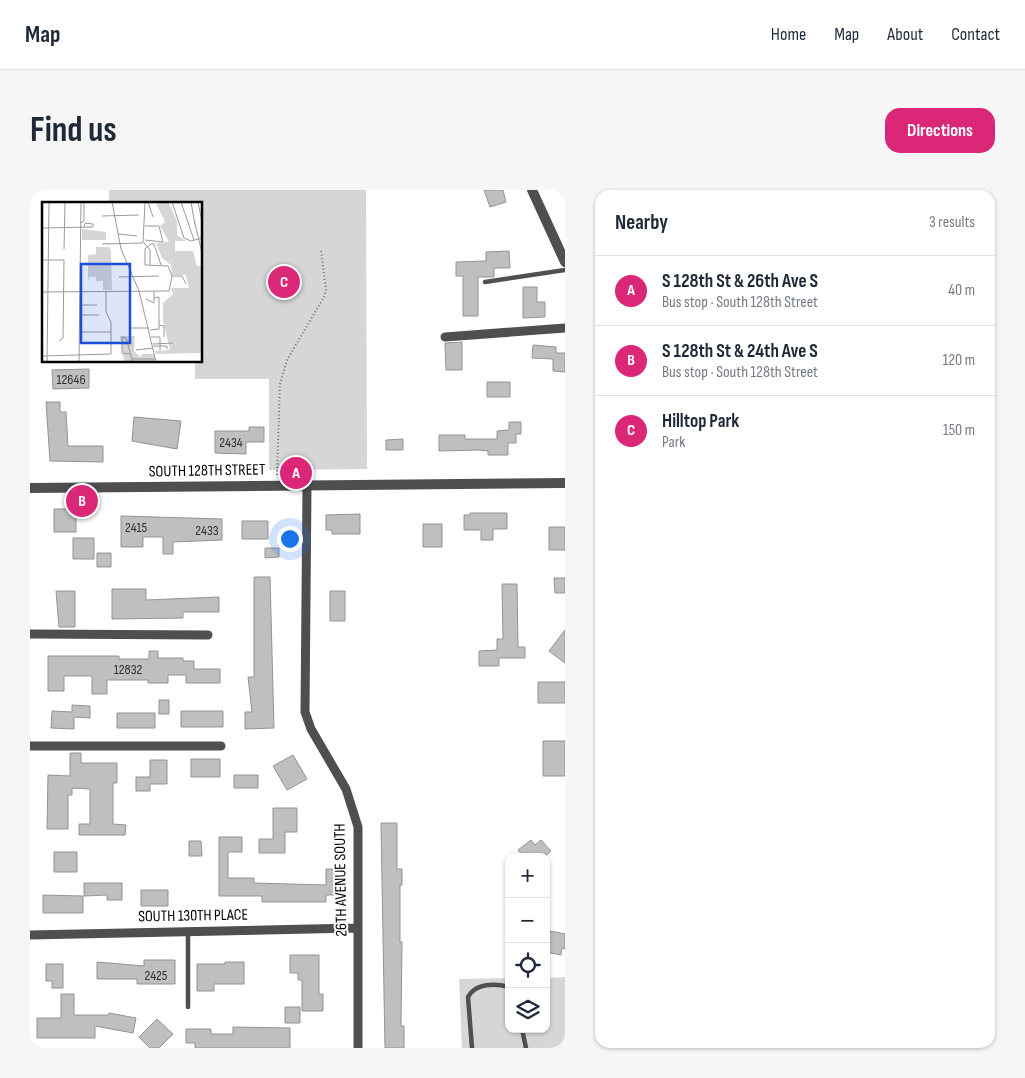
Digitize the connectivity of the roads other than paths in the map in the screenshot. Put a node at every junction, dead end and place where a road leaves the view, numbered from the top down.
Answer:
1 (532, 190) edge
2 (565, 262) edge
3 (565, 270) edge
4 (485, 282) dead end
5 (565, 328) edge
6 (445, 337) dead end
7 (565, 483) edge
8 (307, 485) junction
9 (30, 488) edge
10 (30, 634) edge
11 (208, 635) dead end
12 (30, 746) edge
13 (221, 746) dead end
14 (356, 928) junction
15 (188, 931) junction
16 (30, 935) edge
17 (505, 987) edge
18 (188, 1007) dead end
19 (523, 1033) edge
20 (358, 1048) edge
21 (472, 1048) edge
22 (526, 1048) edge

1 - 2 street
3 - 4 lane
5 - 6 street
7 - 8 street, SOUTH 128TH STREET
8 - 9 street, SOUTH 128TH STREET
8 - 14 street, 26TH AVENUE SOUTH
10 - 11 street
12 - 13 street
14 - 15 street, SOUTH 130TH PLACE
14 - 20 street, 26TH AVENUE SOUTH
15 - 16 street, SOUTH 130TH PLACE
15 - 18 lane
17 - 21 lane
19 - 22 lane

